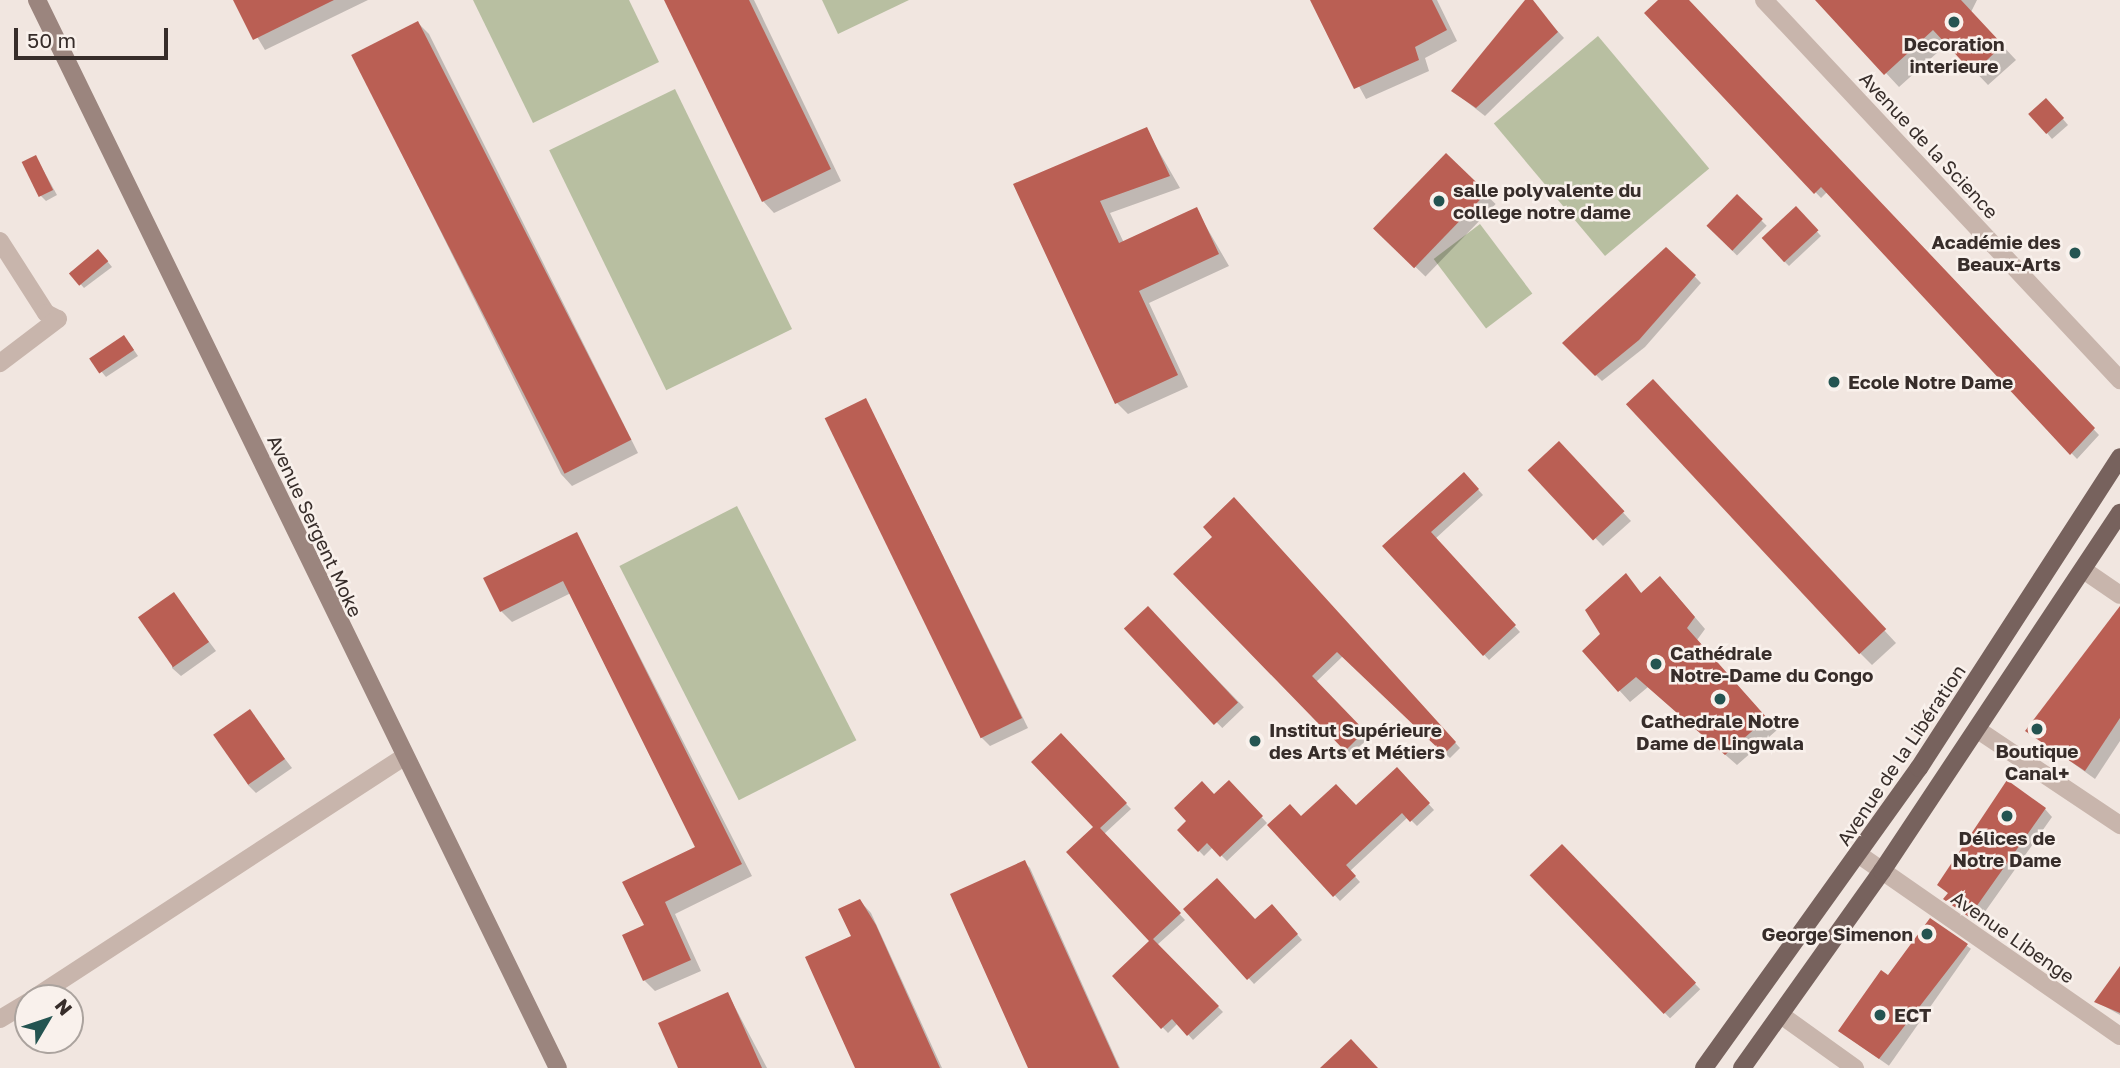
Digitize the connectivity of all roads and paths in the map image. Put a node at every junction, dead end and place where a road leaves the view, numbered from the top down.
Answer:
1 (37, 0) edge
2 (1764, 0) edge
3 (0, 241) edge
4 (0, 363) edge
5 (2120, 380) edge
6 (2120, 457) edge
7 (2120, 513) edge
8 (2085, 571) junction
9 (2120, 595) edge
10 (1978, 730) junction
11 (403, 757) junction
12 (2120, 825) edge
13 (1858, 854) junction
14 (1882, 872) junction
15 (55, 984) edge
16 (1781, 1015) junction
17 (2120, 1036) edge
18 (558, 1068) edge
19 (1704, 1068) edge
20 (1742, 1068) edge
21 (1856, 1068) edge

1 - 11 main road, Avenue Sergent Moke
2 - 5 street, Avenue de la Science
3 - 4 street
6 - 13 main road, Avenue de la Libération
7 - 8 main road
8 - 9 street
8 - 10 main road
10 - 12 street
10 - 14 main road
11 - 15 street
11 - 18 main road, Avenue Sergent Moke
13 - 14 street, Avenue Libenge
13 - 19 main road, Avenue de la Libération
14 - 16 main road
14 - 17 street, Avenue Libenge
16 - 20 main road
16 - 21 street

